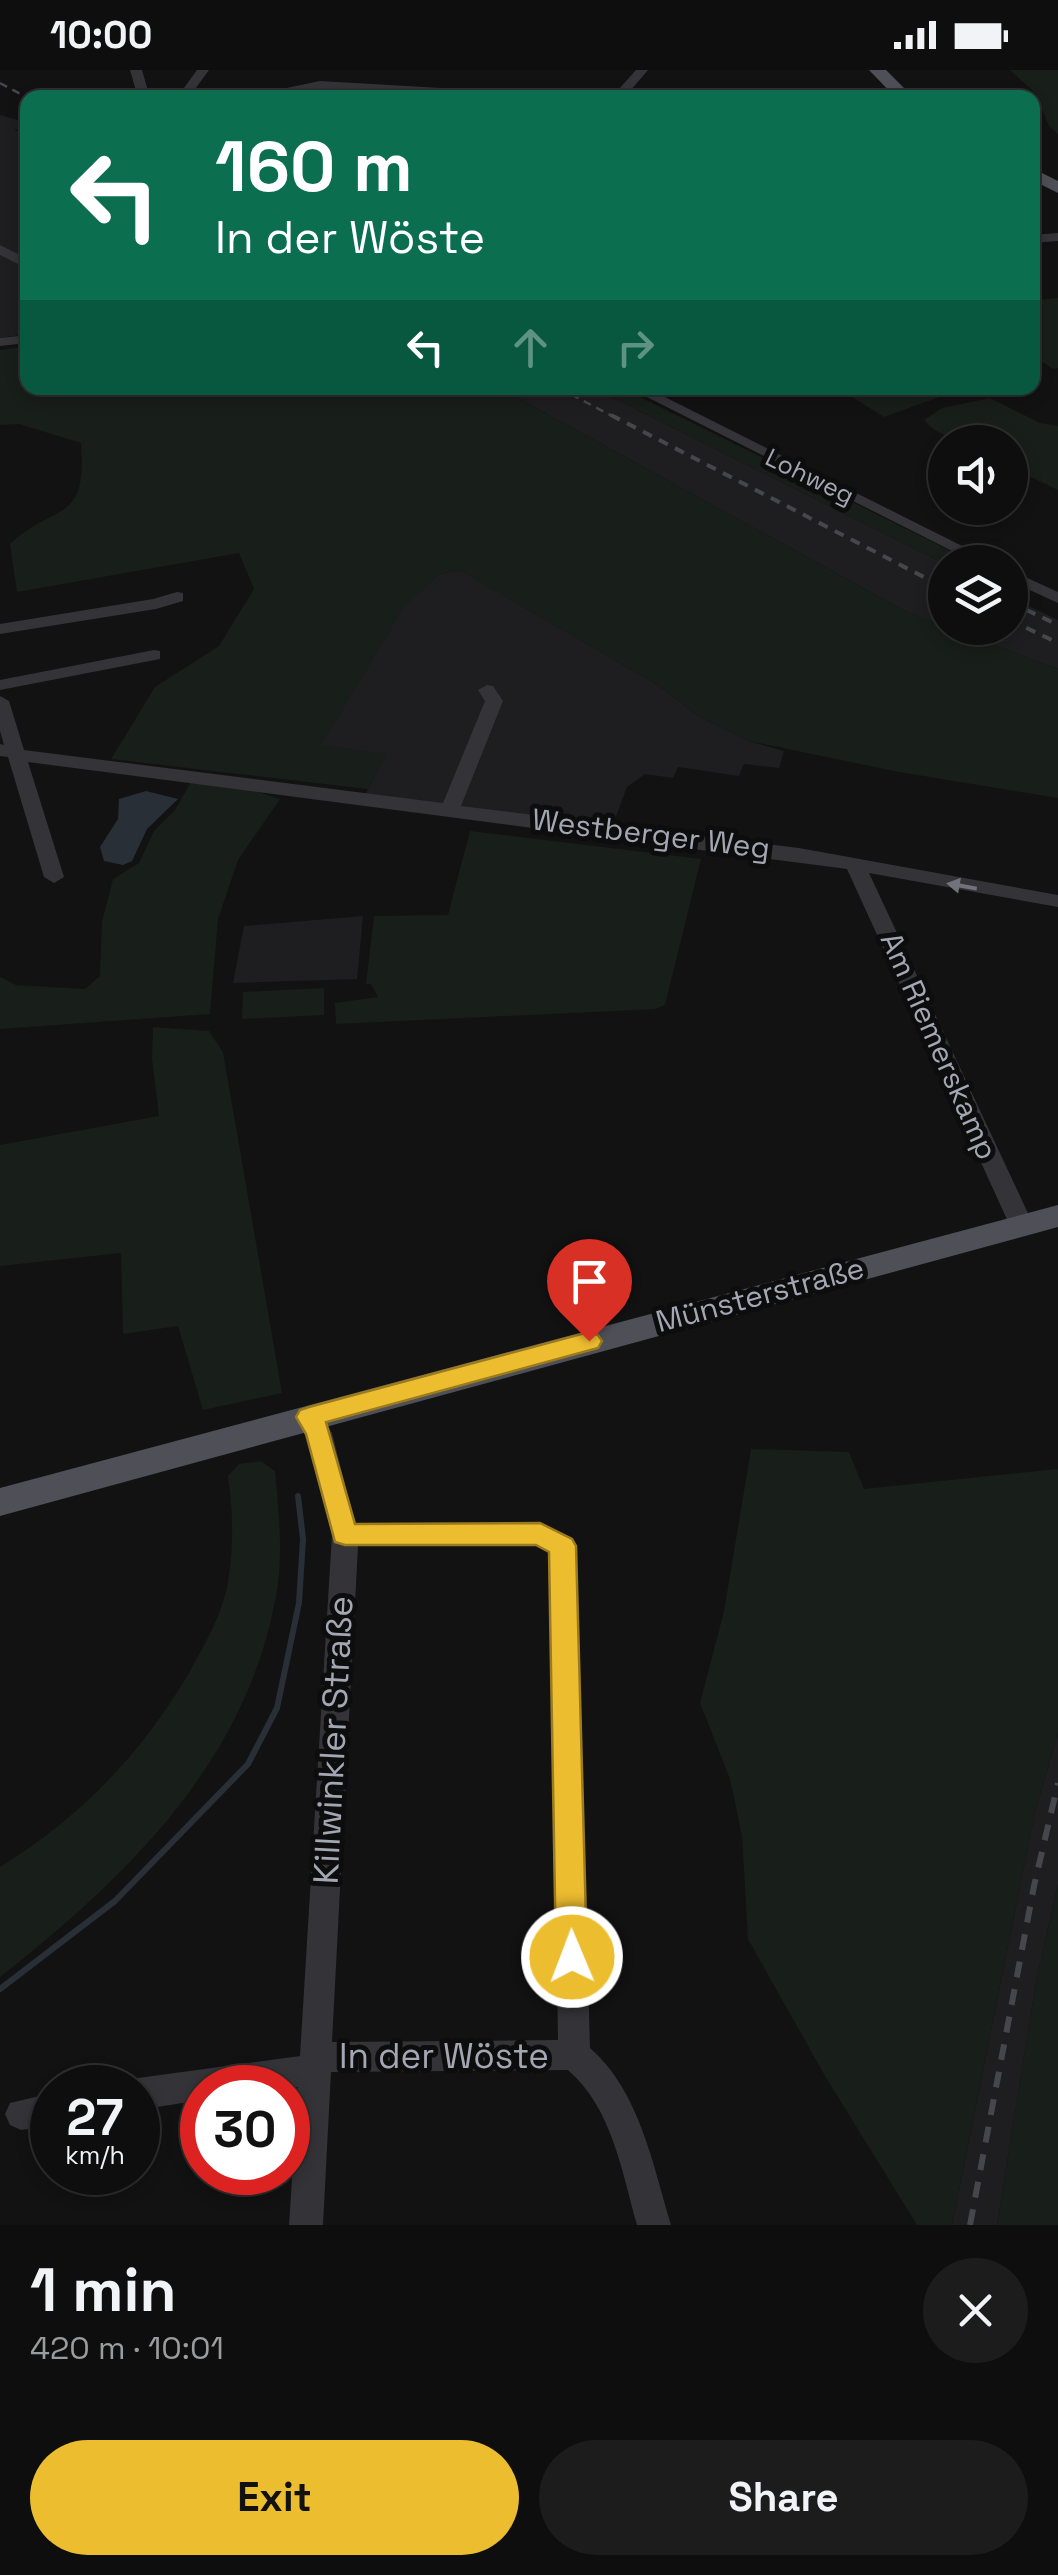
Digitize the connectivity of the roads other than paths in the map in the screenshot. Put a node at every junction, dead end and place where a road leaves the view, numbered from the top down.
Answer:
1 (322, 70) edge
2 (619, 70) edge
3 (876, 70) edge
4 (641, 71) edge
5 (320, 85) junction
6 (291, 90) edge
7 (406, 90) edge
8 (897, 90) edge
9 (650, 395) edge
10 (952, 545) edge
11 (1028, 583) edge
12 (177, 597) dead end
13 (1058, 598) edge
14 (0, 629) edge
15 (154, 655) dead end
16 (0, 685) edge
17 (487, 690) dead end
18 (0, 701) edge
19 (8, 752) edge
20 (451, 808) junction
21 (856, 866) junction
22 (54, 877) dead end
23 (1058, 901) edge
24 (1058, 1216) edge
25 (1022, 1226) junction
26 (309, 1417) junction
27 (0, 1502) edge
28 (345, 1534) junction
29 (574, 2055) junction
30 (314, 2063) junction
31 (160, 2090) edge
32 (306, 2225) edge
33 (654, 2225) edge

1 - 5 street
2 - 4 street
3 - 8 main road
5 - 6 street
5 - 7 street
9 - 10 street, Lohweg
11 - 13 street
12 - 14 street
15 - 16 street
17 - 20 street
18 - 19 street
19 - 20 street, Westberger Weg
19 - 22 street
20 - 21 street, Westberger Weg
23 -> 21 street, Westberger Weg
21 - 25 street, Am Riemerskamp
24 - 25 main road, Münsterstraße
25 - 26 main road, Münsterstraße
26 - 27 main road, Münsterstraße
26 - 28 street, Killwinkler Straße
28 - 29 street, In der Wöste
28 - 30 street, Killwinkler Straße
29 - 30 street, In der Wöste
29 - 33 street, In der Wöste
30 - 31 street
30 - 32 street, Killwinkler Straße

